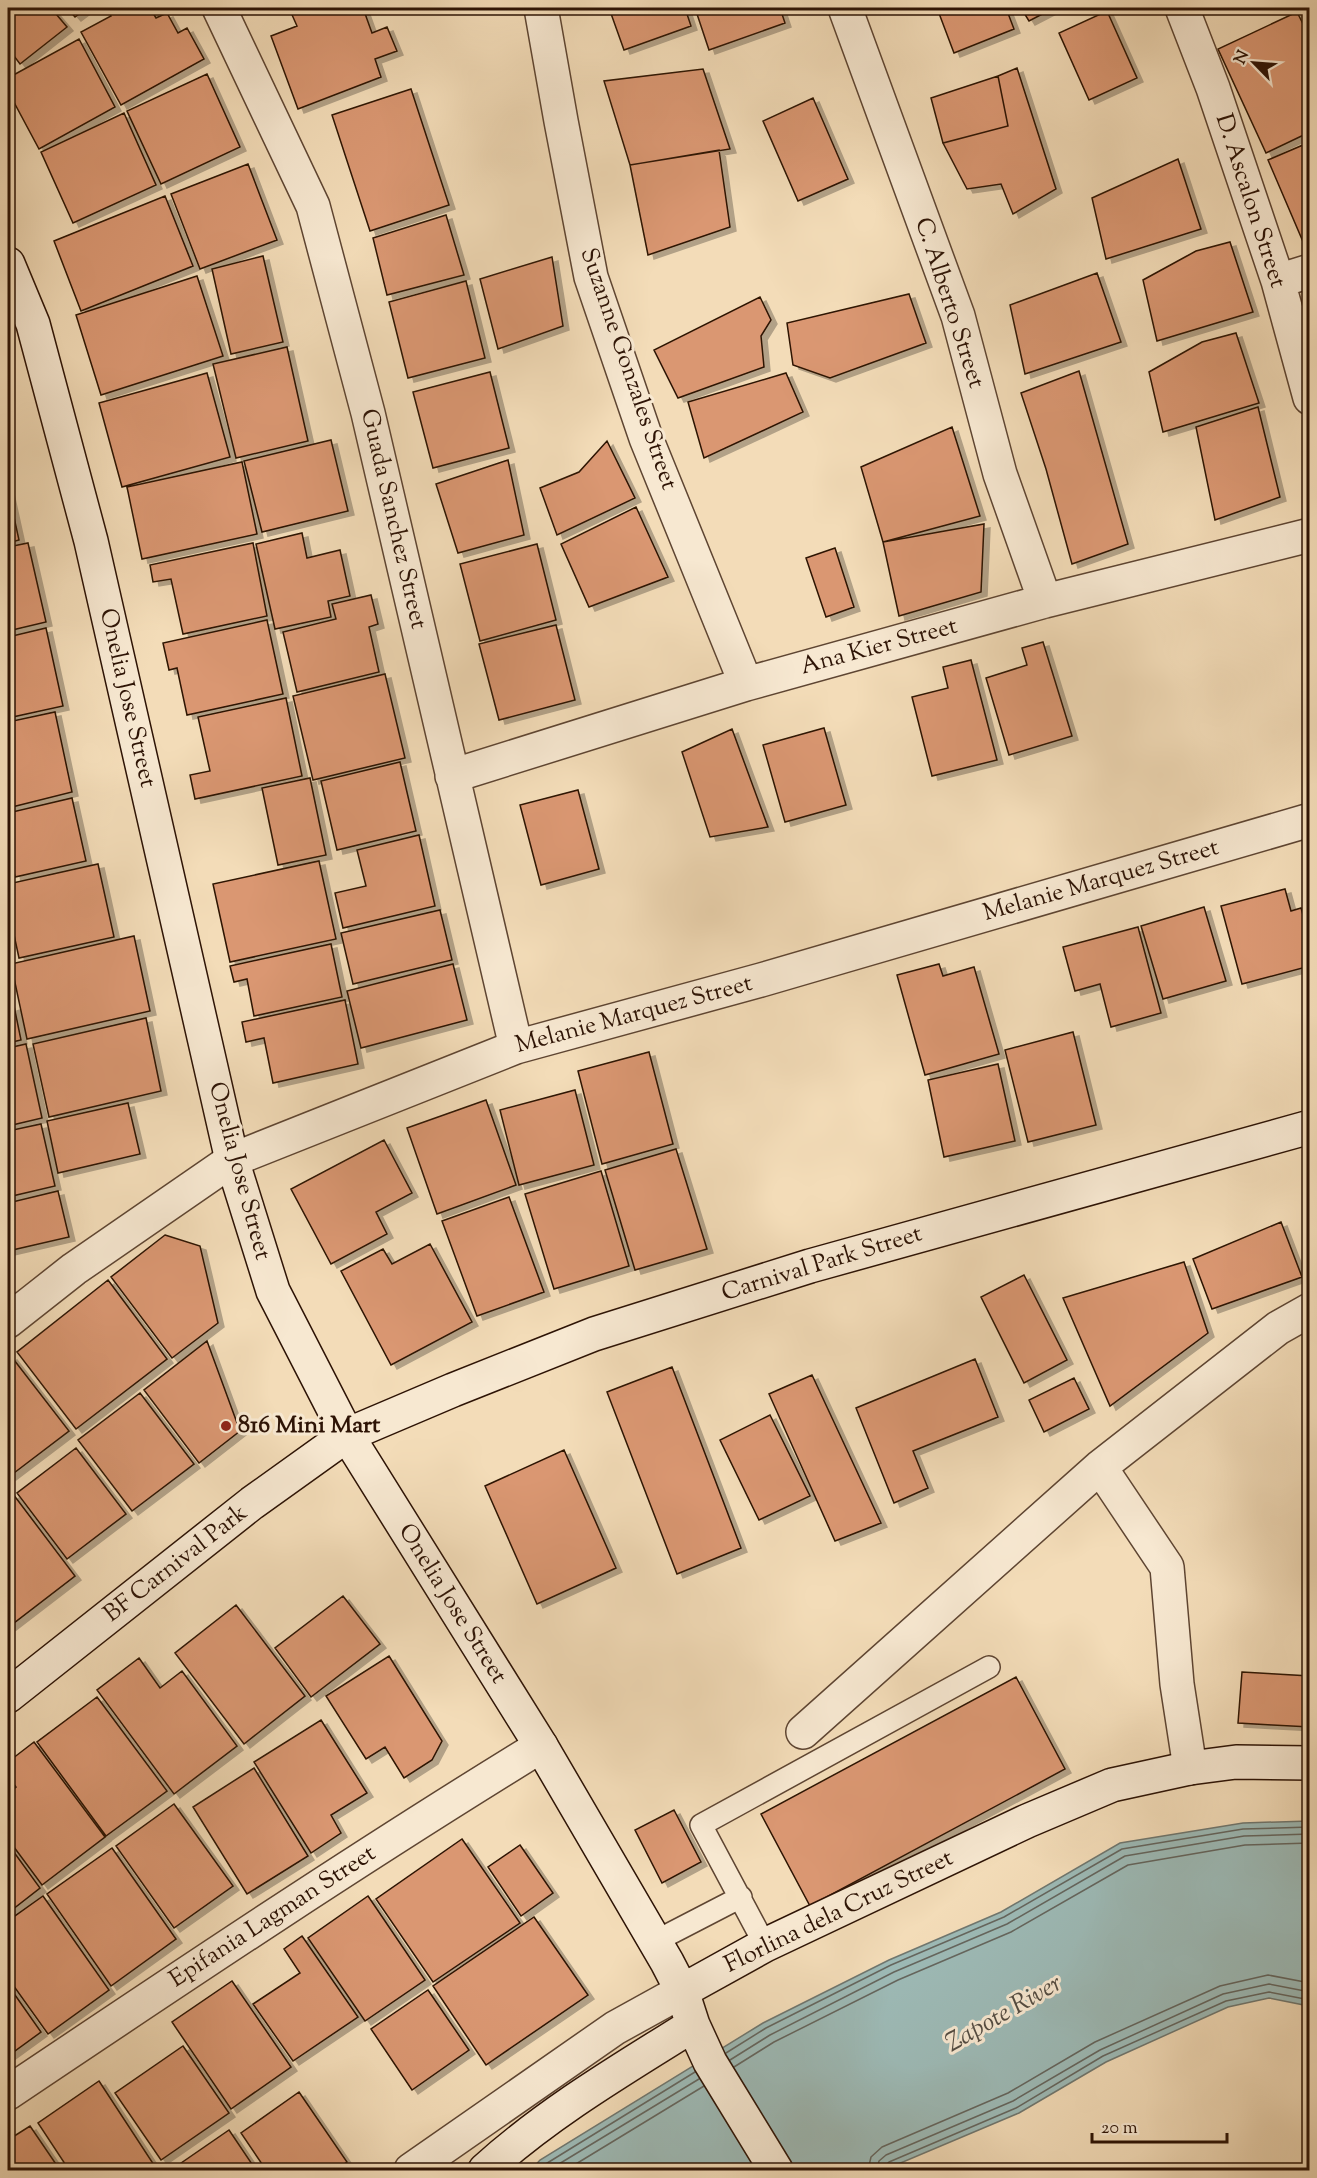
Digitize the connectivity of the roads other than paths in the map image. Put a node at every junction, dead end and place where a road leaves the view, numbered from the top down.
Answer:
1 (219, 8) edge
2 (541, 8) edge
3 (845, 8) edge
4 (1182, 8) edge
5 (8, 264) edge
6 (1310, 271) edge
7 (1278, 281) junction
8 (1310, 398) edge
9 (1310, 535) edge
10 (1045, 601) junction
11 (746, 684) junction
12 (452, 776) junction
13 (1310, 820) edge
14 (516, 1047) junction
15 (1310, 1127) edge
16 (232, 1160) junction
17 (1310, 1310) edge
18 (8, 1321) edge
19 (347, 1435) junction
20 (1100, 1467) junction
21 (989, 1667) dead end
22 (8, 1696) edge
23 (803, 1732) dead end
24 (541, 1746) junction
25 (1310, 1763) edge
26 (1190, 1768) junction
27 (741, 1897) junction
28 (654, 1942) junction
29 (765, 1945) junction
30 (682, 1991) junction
31 (693, 2025) junction
32 (8, 2093) edge
33 (411, 2170) edge
34 (485, 2170) edge
35 (776, 2170) edge

1 - 12 street, Guada Sanchez Street
2 - 11 street, Suzanne Gonzales Street
3 - 10 street, C. Alberto Street
4 - 7 street, D. Ascalon Street
5 - 16 street, Onelia Jose Street
6 - 7 street
7 - 8 street, D. Ascalon Street
9 - 10 street, Ana Kier Street
10 - 11 street, Ana Kier Street
11 - 12 street, Ana Kier Street
12 - 14 street, Guada Sanchez Street
13 - 14 street, Melanie Marquez Street
14 - 16 street, Melanie Marquez Street
15 - 19 street, Carnival Park Street
16 - 18 street, Melanie Marquez Street
16 - 19 street, Onelia Jose Street
17 - 20 street
19 - 22 street, BF Carnival Park
19 - 24 street, Onelia Jose Street
20 - 23 street
20 - 26 street
21 - 27 lane
24 - 28 street, Onelia Jose Street
24 - 32 street, Epifania Lagman Street
25 - 26 street, Florlina dela Cruz Street
26 - 29 street, Florlina dela Cruz Street
27 - 28 lane
27 - 29 lane
28 - 30 street, Onelia Jose Street
29 - 30 street, Florlina dela Cruz Street
30 - 31 street, Onelia Jose Street
30 - 33 street, Florlina dela Cruz Street
31 - 34 street
31 - 35 street, Onelia Jose Street

